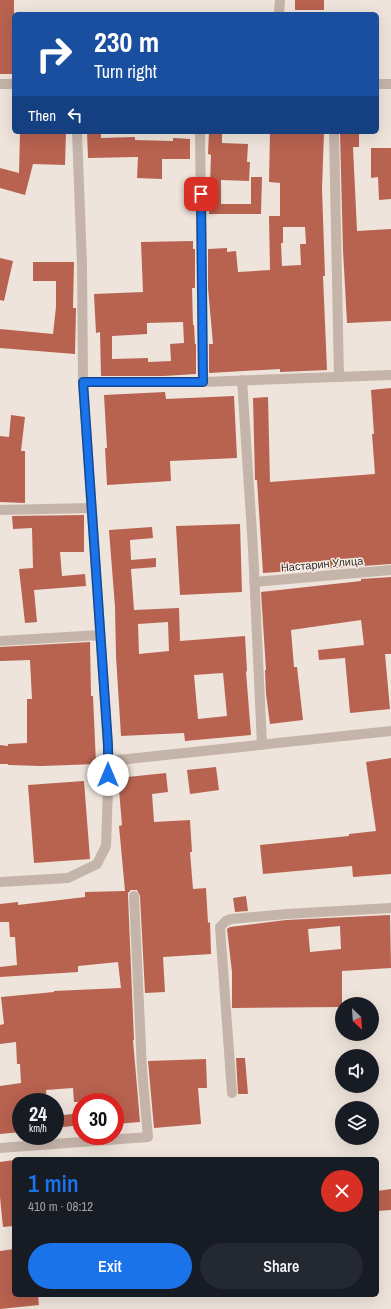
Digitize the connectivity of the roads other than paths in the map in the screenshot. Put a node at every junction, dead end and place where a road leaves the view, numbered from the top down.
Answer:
1 (280, 0) edge
2 (279, 12) edge
3 (0, 84) edge
4 (12, 84) edge
5 (379, 84) edge
6 (391, 84) edge
7 (77, 134) edge
8 (200, 134) edge
9 (334, 134) edge
10 (391, 375) edge
11 (339, 377) junction
12 (242, 380) junction
13 (83, 382) junction
14 (203, 382) junction
15 (92, 508) junction
16 (0, 510) edge
17 (391, 570) edge
18 (254, 582) junction
19 (100, 634) junction
20 (0, 641) edge
21 (391, 731) edge
22 (262, 745) junction
23 (109, 761) junction
24 (0, 882) edge
25 (134, 896) dead end
26 (391, 908) edge
27 (232, 1092) dead end
28 (0, 1148) edge

1 - 2 street
3 - 4 street
5 - 6 street
7 - 13 street
8 - 14 street
9 - 11 street
10 - 11 street
11 - 12 street
12 - 14 street
12 - 18 street
13 - 14 street
13 - 15 street
15 - 16 street
15 - 19 street
17 - 18 street, Настарин Улица
18 - 22 street
19 - 20 street
19 - 23 street
21 - 22 street
22 - 23 street
23 - 24 street
25 - 28 street
26 - 27 street

